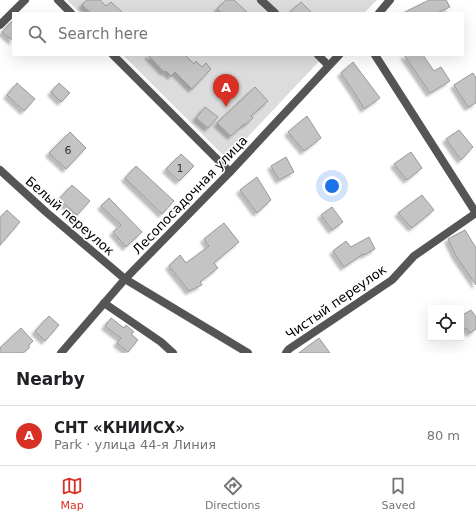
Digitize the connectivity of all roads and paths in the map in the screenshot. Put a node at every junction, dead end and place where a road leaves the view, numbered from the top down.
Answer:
1 (25, 0) edge
2 (58, 0) edge
3 (261, 0) edge
4 (390, 0) edge
5 (13, 12) edge
6 (70, 12) edge
7 (274, 12) edge
8 (380, 12) edge
9 (12, 13) edge
10 (0, 25) edge
11 (114, 56) edge
12 (319, 56) edge
13 (338, 56) edge
14 (376, 56) edge
15 (328, 65) junction
16 (0, 170) edge
17 (230, 172) junction
18 (476, 213) edge
19 (125, 279) junction
20 (104, 303) junction
21 (61, 353) edge
22 (173, 353) edge
23 (248, 353) edge
24 (286, 353) edge

1 - 5 street
2 - 6 street
3 - 7 street
4 - 8 street
9 - 10 street
11 - 17 street
12 - 15 street
13 - 15 street, Лесопосадочная улица
14 - 18 street
15 - 17 street, Лесопосадочная улица
16 - 19 street, Белый переулок
17 - 19 street, Лесопосадочная улица
18 - 24 street, Чистый переулок
19 - 20 street, Лесопосадочная улица
19 - 23 street, Белый переулок
20 - 21 street, Лесопосадочная улица
20 - 22 street

